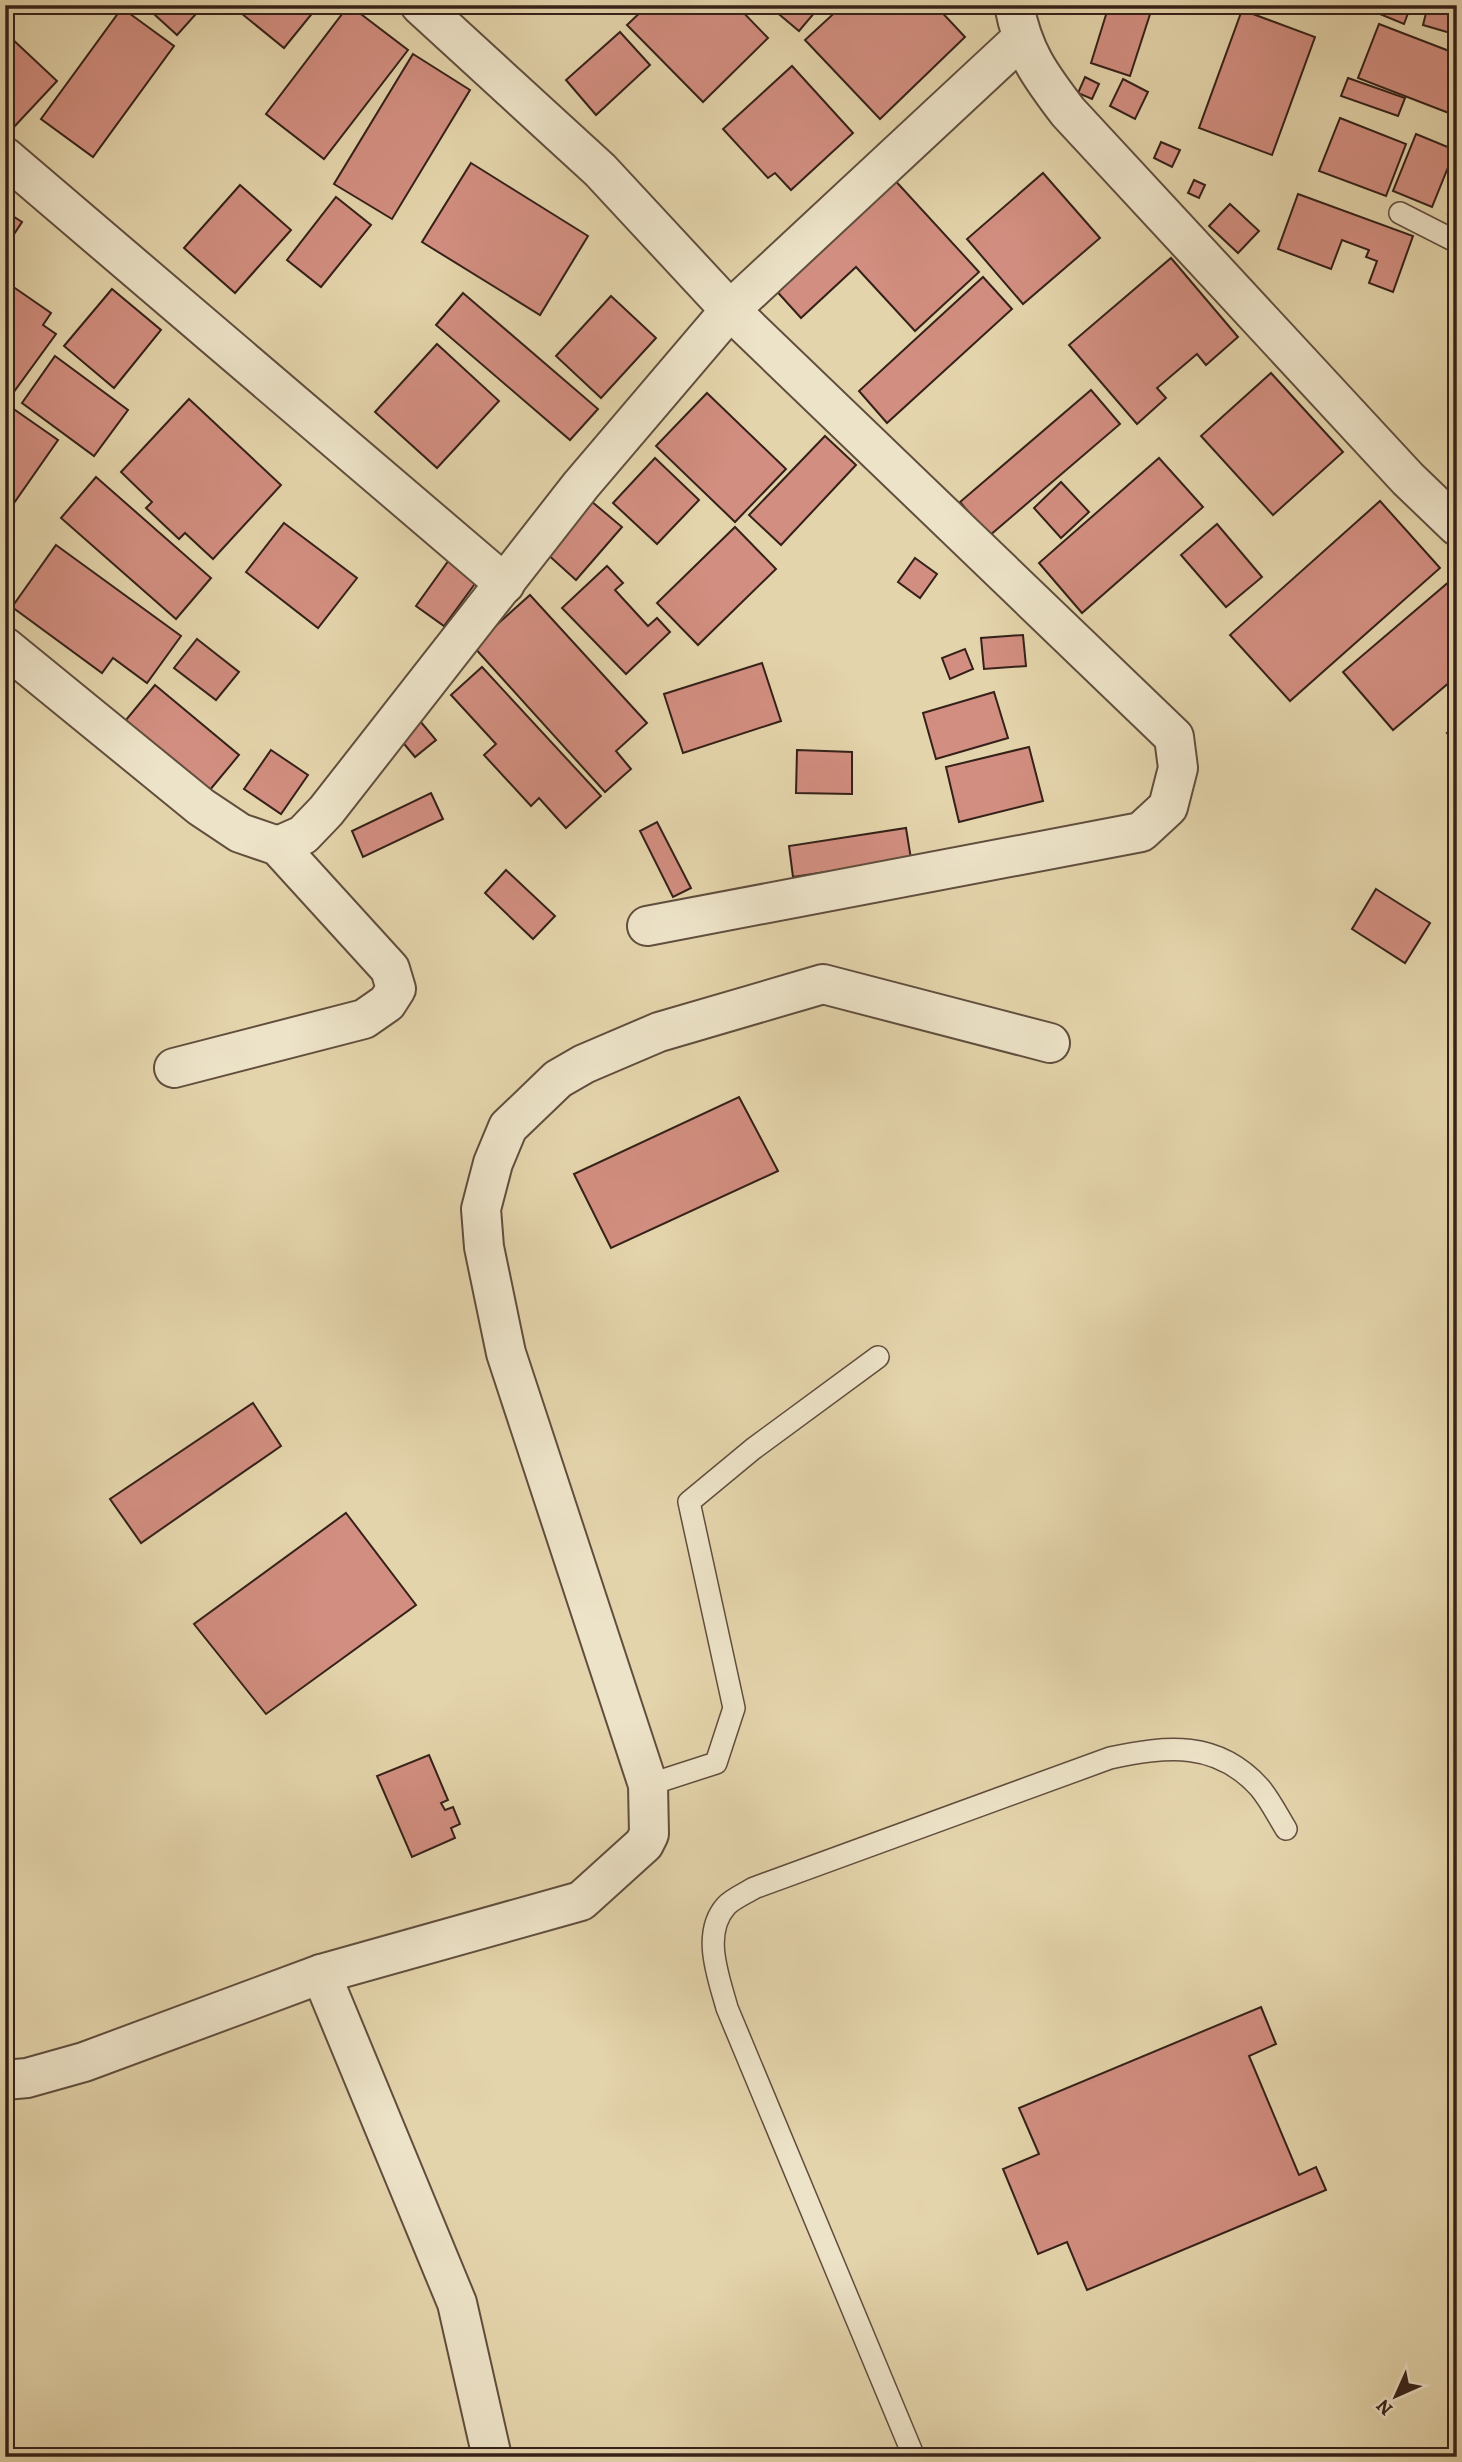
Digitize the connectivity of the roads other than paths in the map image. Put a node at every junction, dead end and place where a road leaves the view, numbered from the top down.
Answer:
1 (420, 5) edge
2 (1017, 22) edge
3 (5, 157) edge
4 (1400, 213) dead end
5 (1457, 242) edge
6 (730, 310) junction
7 (1457, 526) edge
8 (505, 584) junction
9 (5, 647) edge
10 (278, 846) junction
11 (647, 926) dead end
12 (1050, 1043) dead end
13 (174, 1069) dead end
14 (878, 1357) dead end
15 (648, 1785) junction
16 (1286, 1829) dead end
17 (321, 1974) junction
18 (5, 2080) edge
19 (492, 2457) edge
20 (914, 2457) edge

1 - 6 street
2 - 6 street
2 - 7 street
3 - 8 street
4 - 5 lane
6 - 8 street
6 - 11 street
8 - 10 street
9 - 10 street
10 - 13 street
12 - 15 street
14 - 15 lane
15 - 17 street
16 - 20 lane
17 - 18 street
17 - 19 street

